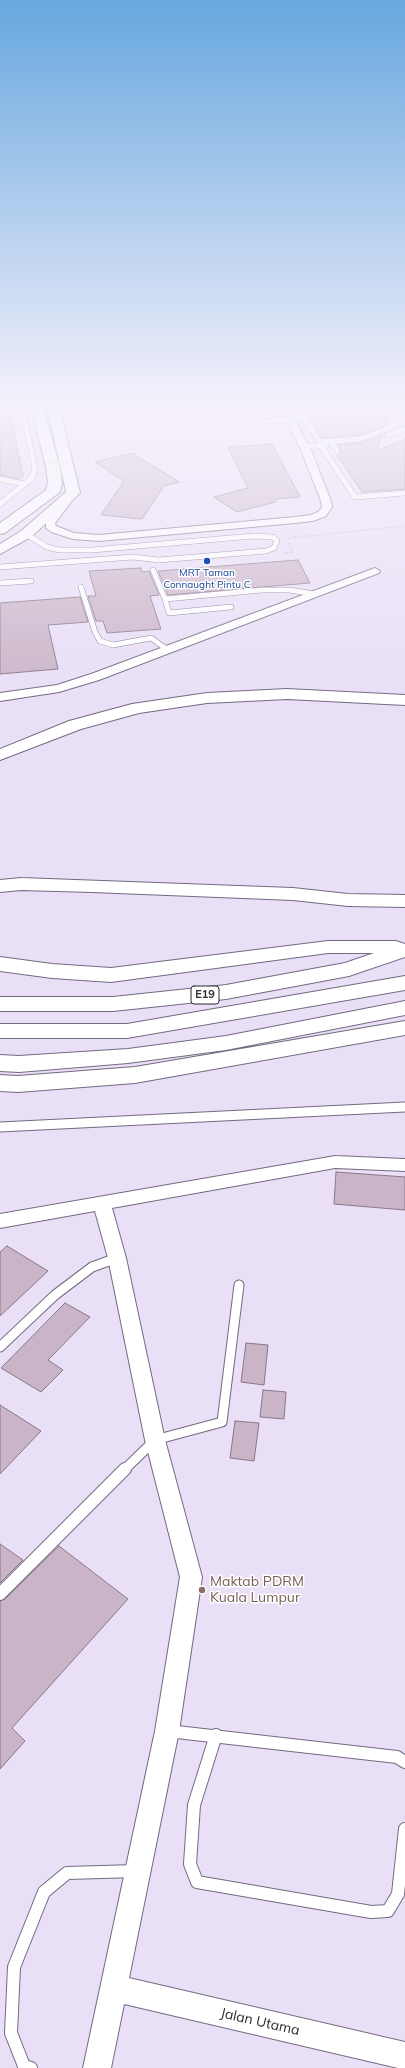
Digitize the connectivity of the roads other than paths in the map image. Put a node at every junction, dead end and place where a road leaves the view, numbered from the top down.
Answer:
1 (36, 504) edge
2 (61, 504) edge
3 (65, 504) edge
4 (326, 504) edge
5 (0, 530) edge
6 (26, 534) junction
7 (128, 547) junction
8 (0, 550) edge
9 (133, 557) junction
10 (0, 568) edge
11 (154, 570) dead end
12 (374, 571) dead end
13 (31, 581) dead end
14 (0, 582) edge
15 (81, 587) dead end
16 (315, 594) junction
17 (165, 598) junction
18 (231, 607) dead end
19 (168, 650) junction
20 (0, 697) edge
21 (399, 698) edge
22 (0, 755) edge
23 (0, 886) edge
24 (405, 901) edge
25 (405, 949) edge
26 (0, 964) edge
27 (405, 983) edge
28 (0, 1004) edge
29 (405, 1008) edge
30 (405, 1028) edge
31 (0, 1031) edge
32 (0, 1063) edge
33 (0, 1083) edge
34 (405, 1107) edge
35 (0, 1127) edge
36 (405, 1165) edge
37 (102, 1203) junction
38 (0, 1221) edge
39 (117, 1258) junction
40 (239, 1285) dead end
41 (0, 1348) edge
42 (155, 1440) junction
43 (0, 1594) edge
44 (167, 1731) junction
45 (216, 1735) junction
46 (405, 1762) edge
47 (405, 1830) edge
48 (138, 1871) junction
49 (114, 1988) junction
50 (405, 2056) edge
51 (31, 2068) edge
52 (97, 2068) edge

1 - 5 main road
2 - 6 main road
3 - 4 street
6 - 7 lane
6 - 8 main road
7 - 9 lane
7 - 9 lane
9 - 10 lane
11 - 17 lane
12 - 16 street
13 - 14 lane
15 - 19 lane
16 - 17 lane
16 - 19 street
17 - 18 lane
19 - 20 street
21 - 22 main road
23 - 24 main road
25 - 26 main road
25 - 28 main road, E19
27 - 31 main road, E19
29 - 32 main road
30 - 33 main road
34 - 35 lane
36 - 37 street
37 - 38 street
37 - 39 street
39 - 41 lane
39 - 42 street
40 - 42 lane
42 - 43 lane
42 - 44 street
44 - 45 lane
44 - 48 street
45 - 46 lane
45 - 47 lane
48 - 49 street
48 - 51 lane
49 - 50 street, Jalan Utama
49 - 52 street

